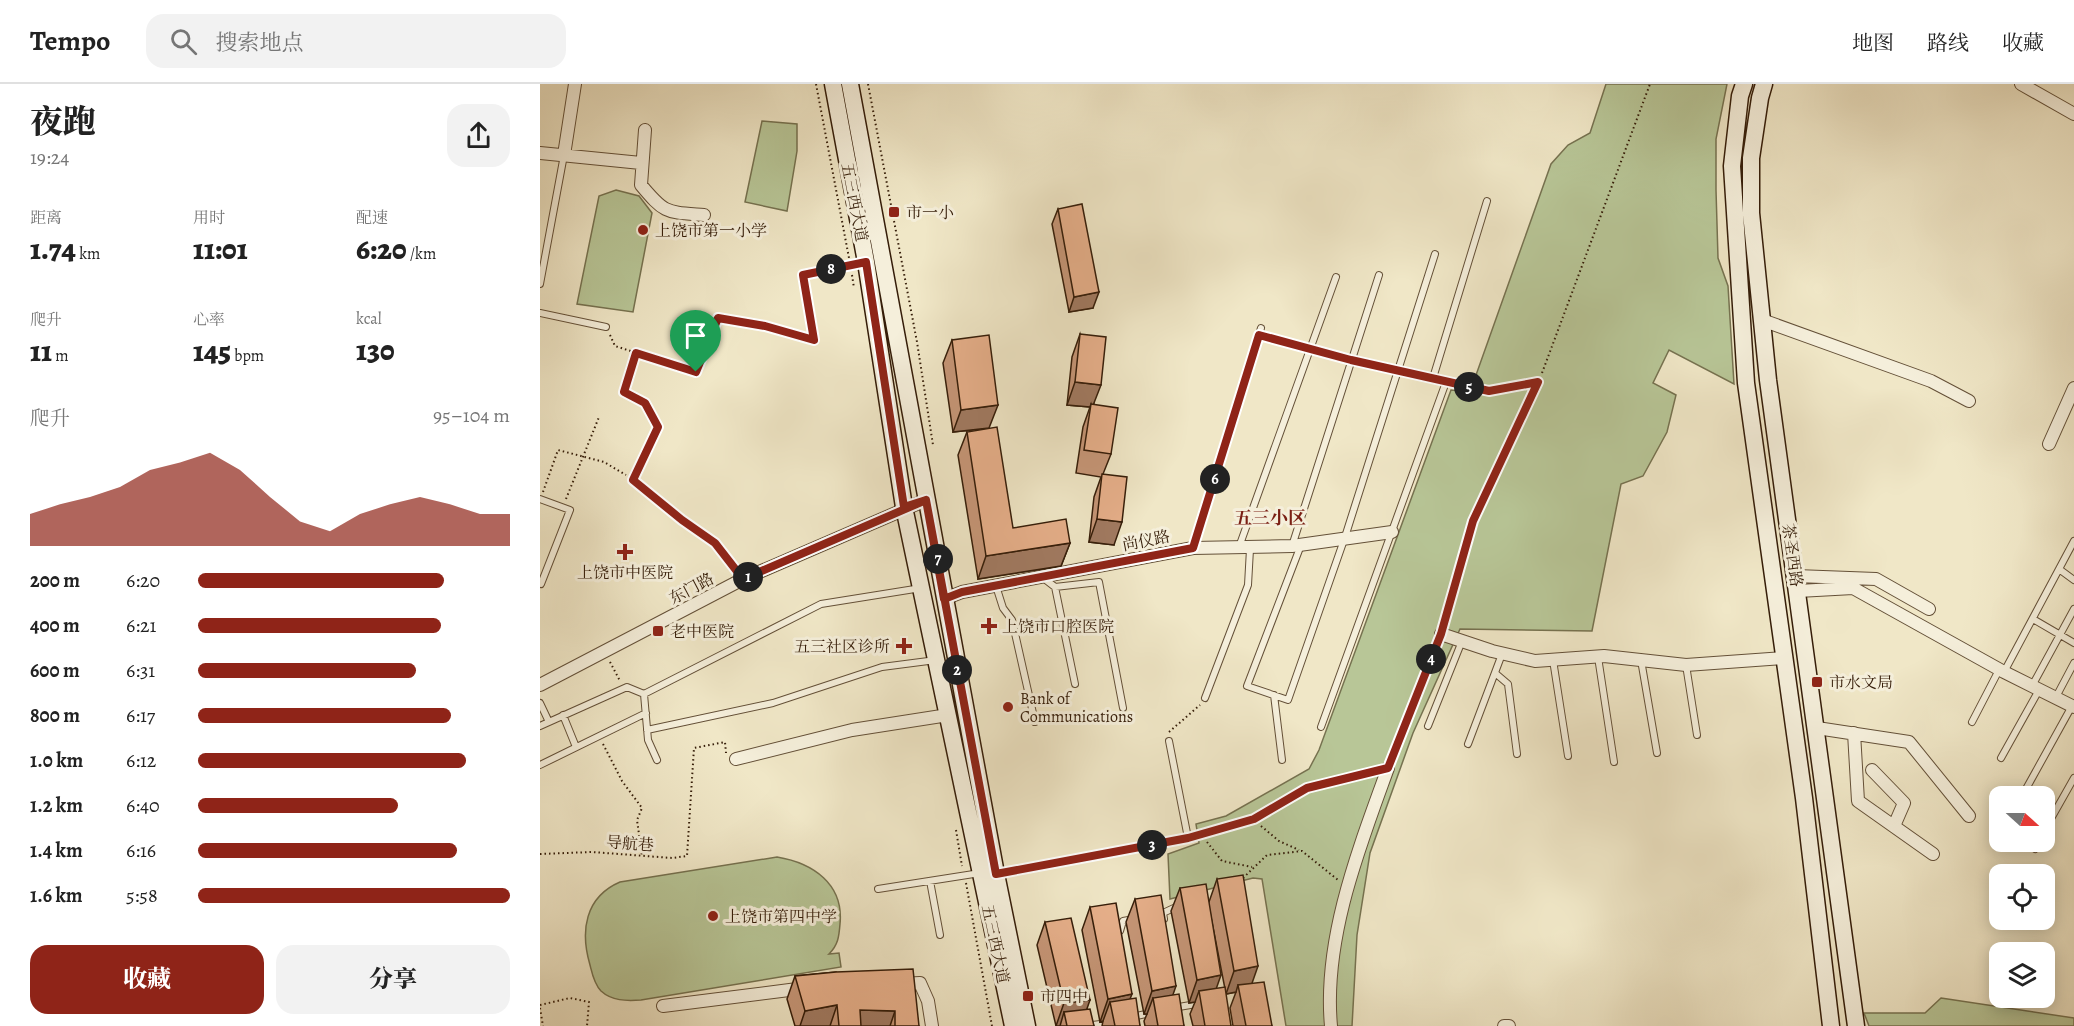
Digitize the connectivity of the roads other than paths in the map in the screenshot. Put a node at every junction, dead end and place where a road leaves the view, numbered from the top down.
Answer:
1 (575, 84) edge
2 (833, 84) edge
3 (850, 84) edge
4 (1744, 84) edge
5 (1764, 84) edge
6 (2021, 84) edge
7 (2074, 114) edge
8 (645, 130) dead end
9 (540, 153) edge
10 (564, 155) junction
11 (641, 163) junction
12 (1487, 201) dead end
13 (704, 216) dead end
14 (1435, 254) dead end
15 (866, 262) junction
16 (1379, 275) dead end
17 (1336, 277) dead end
18 (540, 284) edge
19 (540, 313) edge
20 (718, 318) road end
21 (1762, 320) junction
22 (606, 327) road end
23 (1311, 350) junction
24 (1351, 360) junction
25 (1398, 370) junction
26 (1433, 378) junction
27 (1446, 382) junction
28 (1538, 382) road end
29 (2074, 388) edge
30 (1969, 401) dead end
31 (2049, 444) dead end
32 (633, 480) road end
33 (541, 497) edge
34 (926, 500) junction
35 (904, 507) junction
36 (1392, 532) junction
37 (1346, 537) junction
38 (2074, 541) edge
39 (1297, 545) junction
40 (1193, 548) junction
41 (1245, 548) junction
42 (2059, 569) junction
43 (1042, 577) junction
44 (743, 579) junction
45 (2074, 580) edge
46 (1797, 583) junction
47 (541, 584) edge
48 (996, 586) junction
49 (1055, 587) junction
50 (921, 588) junction
51 (944, 599) junction
52 (1929, 609) dead end
53 (2074, 609) edge
54 (2033, 619) junction
55 (1441, 634) road end
56 (2060, 636) junction
57 (1462, 641) junction
58 (2074, 643) edge
59 (1503, 653) junction
60 (1598, 657) junction
61 (1784, 658) junction
62 (937, 660) junction
63 (1553, 660) junction
64 (1641, 660) junction
65 (2074, 663) edge
66 (1686, 665) junction
67 (2002, 671) junction
68 (1495, 673) junction
69 (542, 680) edge
70 (1075, 684) dead end
71 (2036, 688) junction
72 (644, 694) junction
73 (1274, 695) junction
74 (1205, 698) road end
75 (2055, 698) junction
76 (540, 703) edge
77 (2073, 706) edge
78 (1124, 708) dead end
79 (646, 713) junction
80 (563, 715) junction
81 (948, 715) junction
82 (549, 722) junction
83 (1035, 722) dead end
84 (1972, 722) dead end
85 (540, 726) edge
86 (1428, 726) dead end
87 (1321, 727) dead end
88 (1817, 728) junction
89 (647, 730) junction
90 (1854, 734) junction
91 (1697, 735) dead end
92 (1169, 741) road end
93 (1468, 744) dead end
94 (576, 747) junction
95 (1657, 753) dead end
96 (1517, 754) dead end
97 (1568, 756) dead end
98 (2001, 758) dead end
99 (736, 759) road end
100 (657, 760) dead end
101 (1282, 760) dead end
102 (1614, 762) dead end
103 (540, 765) edge
104 (1388, 768) joint
105 (1872, 770) dead end
106 (2074, 778) edge
107 (2028, 786) edge
108 (2055, 812) edge
109 (1969, 816) dead end
110 (1894, 826) junction
111 (1188, 838) junction
112 (1933, 854) dead end
113 (988, 874) junction
114 (930, 881) junction
115 (878, 889) dead end
116 (1185, 902) edge
117 (1163, 913) junction
118 (1153, 915) edge
119 (1143, 917) edge
120 (1164, 924) edge
121 (940, 935) dead end
122 (1121, 938) edge
123 (885, 985) edge
124 (814, 987) edge
125 (1176, 997) edge
126 (1209, 1002) edge
127 (1133, 1005) edge
128 (663, 1006) dead end
129 (1178, 1007) junction
130 (1088, 1015) edge
131 (1135, 1017) junction
132 (1180, 1017) edge
133 (1126, 1018) edge
134 (1117, 1021) edge
135 (932, 1026) edge
136 (1013, 1026) edge
137 (1028, 1026) edge
138 (1089, 1026) edge
139 (1137, 1026) edge
140 (1331, 1026) edge
141 (1504, 1026) edge
142 (1509, 1026) edge
143 (1832, 1026) edge
144 (1856, 1026) edge

1 - 10 street
2 - 15 main road, 五三西大道
3 - 34 main road, 五三西大道
4 - 61 main road, 茶圣西路
5 - 21 main road, 茶圣西路
6 - 7 street
8 - 11 street
9 - 10 street
10 - 11 street
10 - 18 lane
11 - 13 street
12 - 26 lane
14 - 25 lane
15 - 20 lane
15 - 35 main road, 五三西大道
16 - 24 lane
17 - 23 lane
19 - 22 lane
21 - 30 street
21 - 46 main road, 茶圣西路
23 - 24 lane
23 - 40 lane
23 - 41 lane
24 - 25 lane
24 - 39 lane
25 - 26 lane
25 - 37 lane
26 - 27 lane
27 - 28 lane
27 - 36 lane
29 - 31 street
32 - 44 lane
33 - 47 lane
34 - 35 street, 东门路
34 - 51 main road, 五三西大道
35 - 44 street, 东门路
35 - 50 main road, 五三西大道
36 - 37 street, 尚仪路
36 - 87 lane
37 - 39 street, 尚仪路
37 - 73 lane
38 - 42 lane
39 - 41 street, 尚仪路
39 - 73 lane
40 - 41 street, 尚仪路
40 - 43 street, 尚仪路
41 - 74 lane
42 - 45 lane
42 - 54 lane
43 - 48 street, 尚仪路
43 - 49 lane
44 - 69 street, 东门路
46 - 52 street
46 - 67 street
46 - 88 main road, 茶圣西路
48 - 51 street, 尚仪路
48 - 83 lane
49 - 70 lane
49 - 78 lane
50 - 62 main road, 五三西大道
50 - 72 lane
51 - 113 main road, 五三西大道
53 - 56 lane
54 - 56 lane
54 - 67 lane
55 - 57 street
56 - 58 lane
56 - 71 lane
57 - 59 street
57 - 86 lane
59 - 63 street
59 - 68 lane
60 - 63 street
60 - 64 street
60 - 102 lane
61 - 66 street
61 - 143 main road, 茶圣西路
62 - 81 main road, 五三西大道
62 - 89 lane
63 - 97 lane
64 - 66 street
64 - 95 lane
65 - 75 lane
66 - 91 lane
67 - 71 street
67 - 84 lane
68 - 93 lane
68 - 96 lane
71 - 75 street
71 - 98 lane
72 - 79 lane
72 - 80 lane
73 - 101 lane
75 - 77 street
76 - 82 lane
77 - 107 lane
79 - 89 lane
79 - 94 lane
80 - 82 lane
80 - 94 lane
81 - 99 street
81 - 113 main road, 五三西大道
82 - 85 lane
88 - 90 street
88 - 144 main road, 茶圣西路
89 - 100 lane
90 - 109 street
90 - 110 street
92 - 111 lane
94 - 103 lane
104 - 111 lane
104 - 140 street
105 - 110 street
106 - 108 lane
110 - 112 street
111 - 113 lane
113 - 114 lane
113 - 136 main road, 五三西大道
113 - 137 main road, 五三西大道
114 - 115 lane
114 - 121 lane
116 - 117 lane
117 - 118 lane
117 - 120 lane
119 - 122 lane
123 - 135 street
124 - 128 street
125 - 129 lane
126 - 129 lane
127 - 131 lane
129 - 131 lane
129 - 132 lane
130 - 138 lane
131 - 133 lane
131 - 139 lane
134 - 138 lane
141 - 142 street

